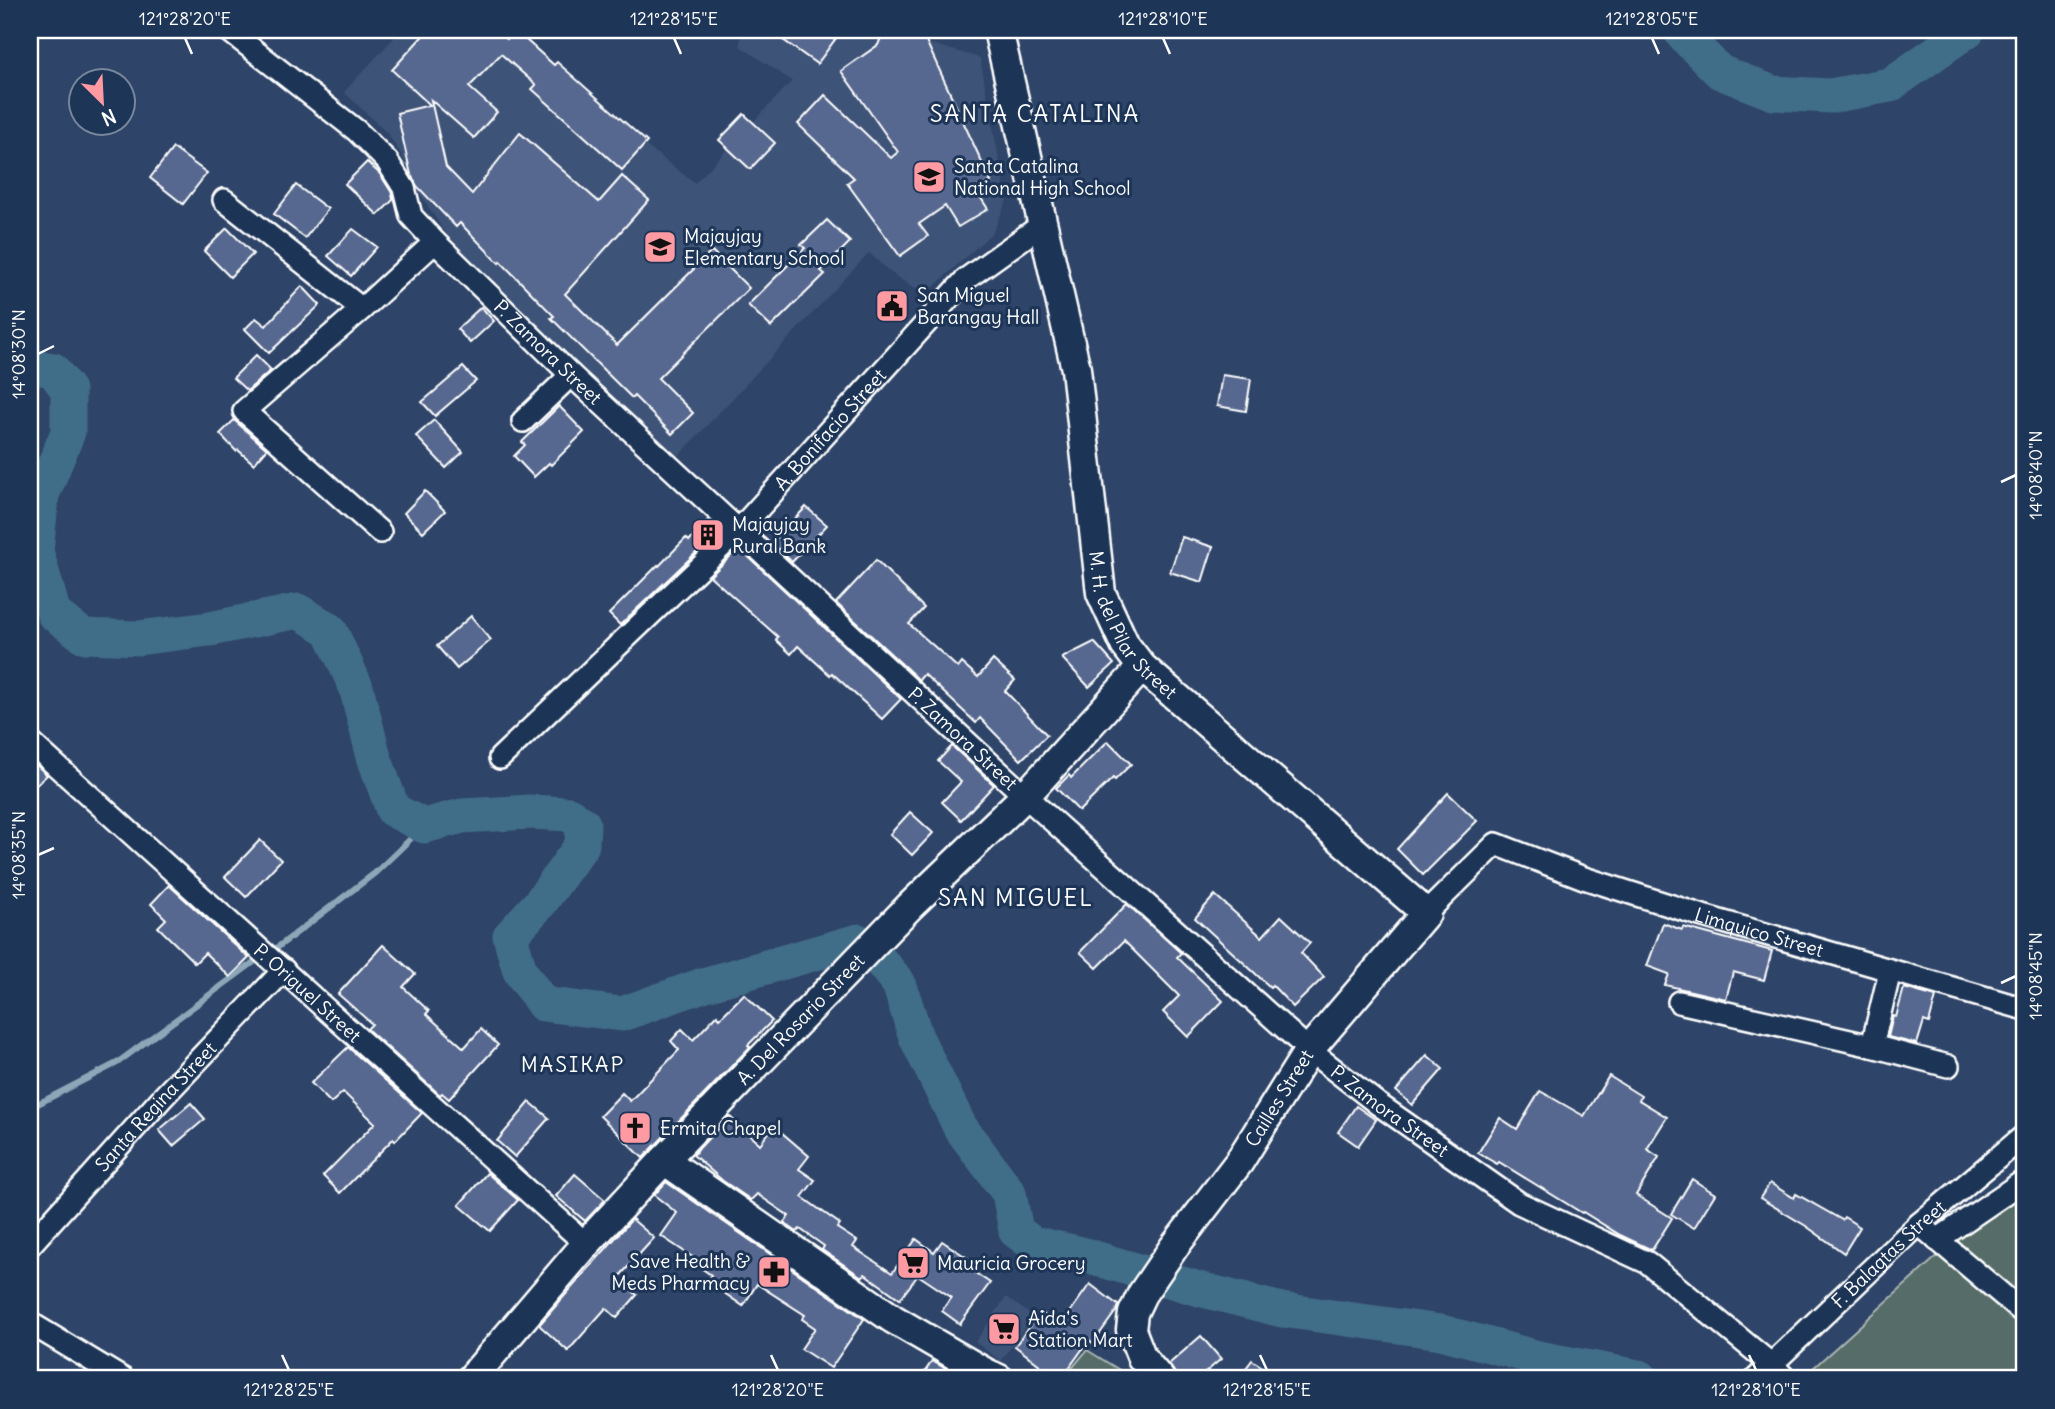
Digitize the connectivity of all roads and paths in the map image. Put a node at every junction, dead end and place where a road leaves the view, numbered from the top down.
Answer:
1 (228, 30) edge
2 (998, 30) edge
3 (224, 200) dead end
4 (1043, 224) junction
5 (435, 243) junction
6 (362, 309) junction
7 (571, 375) junction
8 (523, 421) dead end
9 (737, 531) junction
10 (380, 532) dead end
11 (1142, 667) junction
12 (30, 742) edge
13 (500, 758) dead end
14 (1026, 796) junction
15 (1496, 844) joint
16 (1426, 913) junction
17 (284, 970) junction
18 (1890, 971) junction
19 (1679, 1002) dead end
20 (2025, 1009) edge
21 (1872, 1046) junction
22 (1309, 1049) junction
23 (1948, 1066) dead end
24 (2025, 1135) edge
25 (664, 1160) junction
26 (2025, 1180) edge
27 (1919, 1224) junction
28 (1937, 1240) junction
29 (586, 1244) junction
30 (30, 1245) edge
31 (2025, 1314) edge
32 (30, 1323) edge
33 (1771, 1374) edge
34 (123, 1379) edge
35 (471, 1379) edge
36 (999, 1379) edge
37 (1160, 1379) edge

1 - 5 street, P. Zamora Street
2 - 4 main road, M. H. del Pilar Street
3 - 6 street
4 - 9 street, A. Bonifacio Street
4 - 11 main road, M. H. del Pilar Street
5 - 6 street
5 - 7 street, P. Zamora Street
6 - 10 street
7 - 8 street
7 - 9 street, P. Zamora Street
9 - 13 street, A. Bonifacio Street
9 - 14 street, P. Zamora Street
11 - 14 main road, A. Del Rosario Street
11 - 16 main road, M. H. del Pilar Street
12 - 17 street, P. Origuel Street
14 - 22 street, P. Zamora Street
14 - 25 main road, A. Del Rosario Street
15 - 16 street, Cailles Street
15 - 18 street, Limquico Street
16 - 22 main road, Cailles Street
17 - 29 street, P. Origuel Street
17 - 30 street, Santa Regina Street
18 - 20 street, Limquico Street
18 - 21 street
19 - 21 street
21 - 23 street
22 - 33 street, P. Zamora Street
22 - 37 main road, Cailles Street
24 - 27 street, F. Balagtas Street
25 - 29 main road, A. Del Rosario Street
25 - 36 main road
26 - 28 street
27 - 28 street
27 - 33 street, F. Balagtas Street
28 - 31 street
29 - 35 main road, A. Del Rosario Street
32 - 34 street

